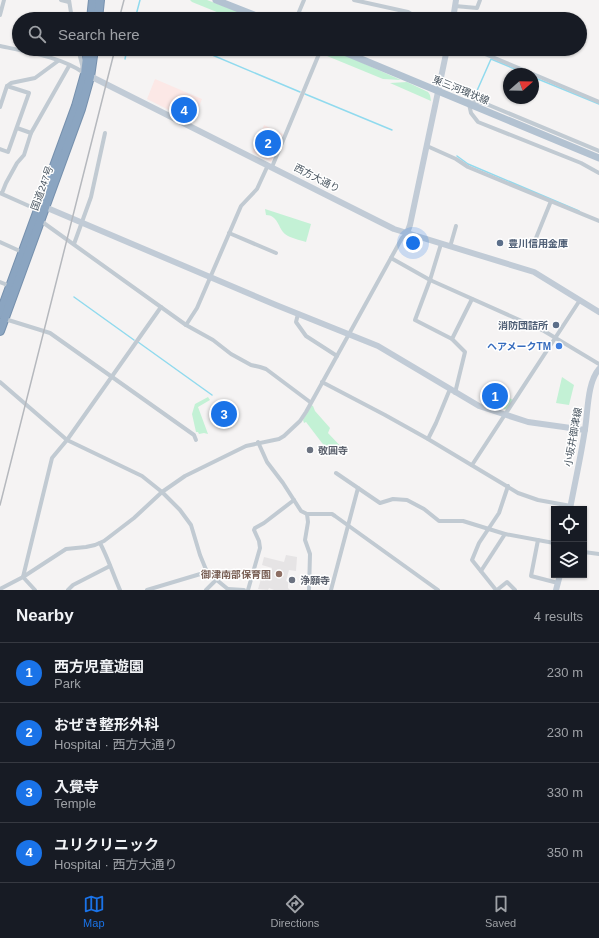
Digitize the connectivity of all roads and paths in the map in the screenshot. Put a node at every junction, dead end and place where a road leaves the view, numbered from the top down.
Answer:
1 (4, 0) edge
2 (62, 0) edge
3 (93, 0) edge
4 (100, 0) edge
5 (216, 0) edge
6 (304, 0) edge
7 (354, 0) edge
8 (480, 0) edge
9 (69, 1) edge
10 (456, 3) edge
11 (71, 12) edge
12 (92, 12) edge
13 (99, 12) edge
14 (246, 12) edge
15 (299, 12) edge
16 (408, 12) edge
17 (0, 15) edge
18 (0, 46) edge
19 (12, 49) edge
20 (44, 56) edge
21 (79, 56) edge
22 (88, 56) edge
23 (92, 56) edge
24 (318, 56) edge
25 (354, 56) edge
26 (446, 56) edge
27 (490, 56) edge
28 (58, 61) junction
29 (69, 66) junction
30 (519, 68) edge
31 (87, 75) junction
32 (539, 77) edge
33 (7, 86) junction
34 (439, 92) junction
35 (459, 100) junction
36 (599, 102) edge
37 (469, 104) junction
38 (0, 106) edge
39 (16, 128) junction
40 (31, 132) junction
41 (105, 133) dead end
42 (428, 146) junction
43 (0, 149) edge
44 (599, 151) edge
45 (599, 158) edge
46 (270, 166) junction
47 (599, 173) edge
48 (1, 193) edge
49 (551, 201) junction
50 (42, 208) junction
51 (41, 221) junction
52 (599, 221) edge
53 (82, 222) junction
54 (456, 226) dead end
55 (229, 233) junction
56 (407, 233) junction
57 (536, 238) dead end
58 (0, 242) edge
59 (74, 244) junction
60 (442, 244) junction
61 (450, 247) junction
62 (23, 252) junction
63 (276, 253) dead end
64 (391, 258) junction
65 (211, 277) junction
66 (430, 280) junction
67 (0, 282) edge
68 (10, 286) junction
69 (472, 299) junction
70 (580, 300) junction
71 (161, 306) junction
72 (599, 312) edge
73 (298, 314) junction
74 (2, 317) edge
75 (186, 325) junction
76 (0, 332) edge
77 (349, 335) junction
78 (556, 337) junction
79 (452, 339) junction
80 (337, 356) junction
81 (599, 364) edge
82 (599, 369) edge
83 (111, 377) junction
84 (0, 382) edge
85 (322, 382) junction
86 (452, 391) junction
87 (310, 402) junction
88 (505, 415) junction
89 (585, 430) junction
90 (428, 439) junction
91 (67, 440) junction
92 (196, 440) dead end
93 (258, 442) junction
94 (472, 465) junction
95 (336, 473) dead end
96 (508, 486) junction
97 (358, 488) junction
98 (162, 492) junction
99 (294, 500) junction
100 (563, 506) edge
101 (571, 506) edge
102 (307, 514) junction
103 (496, 519) junction
104 (348, 524) junction
105 (489, 529) junction
106 (495, 531) junction
107 (505, 534) junction
108 (538, 540) junction
109 (551, 542) edge
110 (100, 543) junction
111 (587, 552) edge
112 (599, 554) edge
113 (110, 566) junction
114 (481, 571) junction
115 (207, 572) junction
116 (212, 575) junction
117 (252, 575) junction
118 (23, 577) junction
119 (559, 578) edge
120 (217, 579) junction
121 (558, 583) junction
122 (0, 589) edge
123 (228, 589) edge
124 (35, 590) edge
125 (68, 590) edge
126 (120, 590) edge
127 (146, 590) edge
128 (206, 590) edge
129 (244, 590) edge
130 (248, 590) edge
131 (309, 590) edge
132 (331, 590) edge
133 (438, 590) edge
134 (496, 590) edge
135 (515, 590) edge
136 (556, 590) edge

1 - 17 street
2 - 9 street
3 - 12 highway
4 - 13 highway
5 - 14 main road
6 - 15 street
7 - 16 street
8 - 10 street
9 - 11 street
18 - 19 street
20 - 28 street
21 - 31 street
22 - 31 highway, 国道247号
23 - 31 highway, 国道247号
24 - 46 street
25 - 34 main road, 東三河環状線
26 - 34 street
27 - 30 street
28 - 29 street
28 - 33 street
29 - 31 street
29 - 40 street
31 - 46 street, 西方大通り
31 - 50 highway, 国道247号
32 - 36 street
33 - 38 street
33 - 39 street
34 - 35 main road, 東三河環状線
34 - 42 street
35 - 37 main road, 東三河環状線
35 - 44 street
37 - 45 main road, 東三河環状線
37 - 47 street
39 - 40 street
39 - 43 street
40 - 48 street
41 - 53 street
42 - 49 street
42 - 56 street
46 - 55 street
46 - 56 street, 西方大通り
48 - 50 street
49 - 52 street
49 - 57 street
50 - 51 highway, 国道247号
50 - 53 street
50 - 62 highway, 国道247号
51 - 59 street
51 - 74 highway, 国道247号
53 - 59 street
53 - 65 street
54 - 61 street
55 - 63 street
55 - 65 street
56 - 60 street, 西方大通り
56 - 64 street
58 - 62 street
59 - 71 street
60 - 61 street, 西方大通り
60 - 66 street
61 - 70 street, 西方大通り
62 - 68 highway, 国道247号
64 - 66 street
64 - 77 street
65 - 73 street
65 - 75 street
66 - 69 street
66 - 79 street
67 - 68 street
68 - 74 highway, 国道247号
69 - 78 street
69 - 79 street
70 - 72 street, 西方大通り
70 - 78 street
71 - 75 street
71 - 83 street
73 - 77 street
73 - 80 street
74 - 76 highway, 国道247号
74 - 83 street
75 - 87 street
77 - 80 street
77 - 86 street
78 - 81 street
78 - 88 street
79 - 86 street
80 - 85 street
82 - 89 street, 小坂井御津線
83 - 91 street
83 - 92 street
84 - 91 street
85 - 87 street
85 - 90 street
86 - 88 street
86 - 90 street
87 - 93 street
88 - 89 street
88 - 94 street
89 - 101 street, 小坂井御津線
90 - 94 street
91 - 98 street
91 - 118 street
93 - 98 street
93 - 99 street
94 - 96 street
95 - 97 street
96 - 100 street
96 - 103 street
97 - 104 street
97 - 105 street
98 - 110 street
98 - 115 street
99 - 102 street
99 - 117 street
102 - 104 street
102 - 131 street
103 - 105 street
103 - 106 street
104 - 132 street
104 - 133 street
105 - 106 street
105 - 114 street
106 - 107 street
107 - 108 street
107 - 114 street
108 - 109 street
108 - 121 street
110 - 113 street
110 - 118 street
111 - 112 street
113 - 125 street
113 - 126 street
114 - 134 street
115 - 116 street
115 - 127 street
116 - 117 street
116 - 120 street
117 - 130 street
118 - 122 street
118 - 124 street
119 - 121 street
120 - 123 street
120 - 128 street
121 - 136 street
123 - 129 street
134 - 135 street

